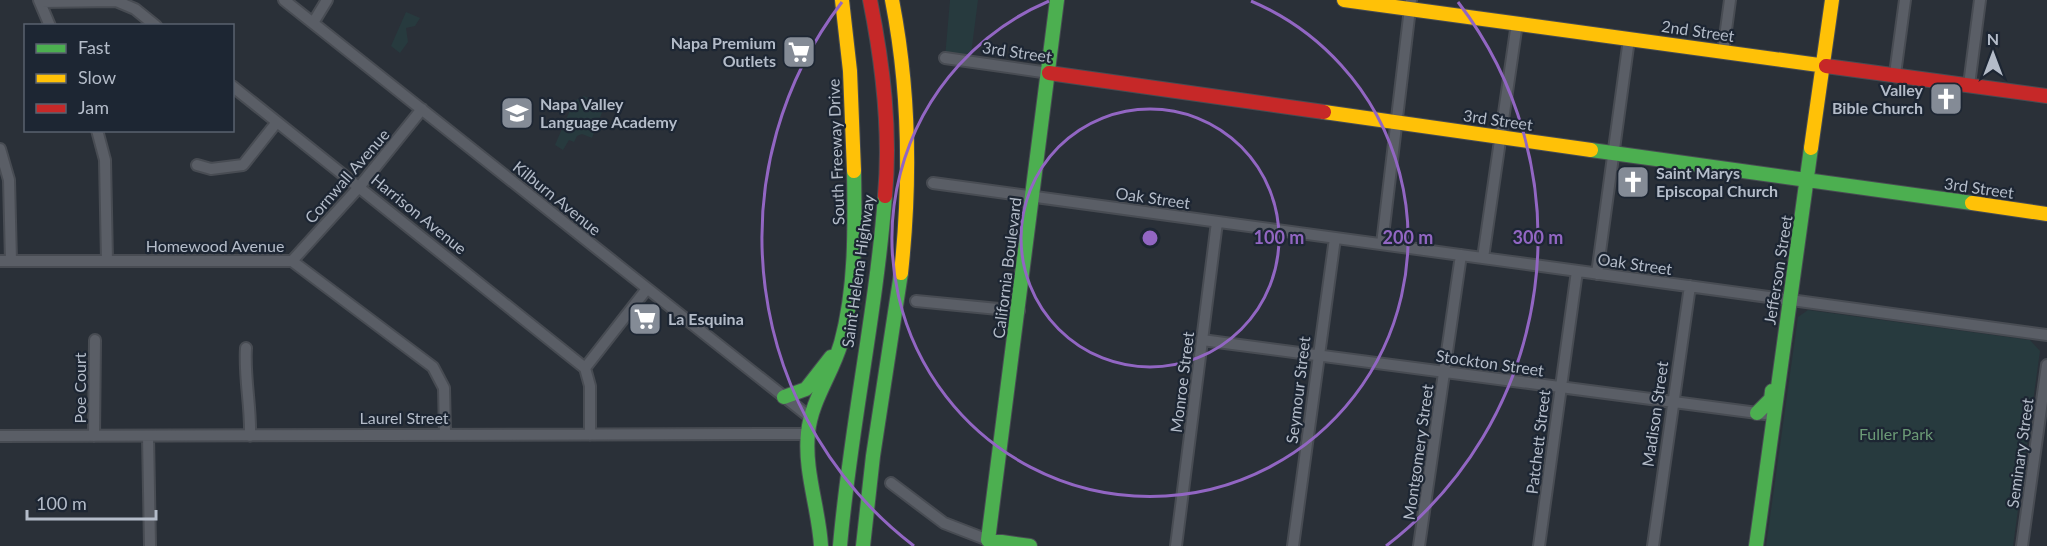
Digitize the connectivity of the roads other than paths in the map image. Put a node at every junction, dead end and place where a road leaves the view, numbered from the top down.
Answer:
1 (284, 0) edge
2 (327, 0) edge
3 (842, 0) edge
4 (869, 0) edge
5 (892, 0) edge
6 (903, 0) edge
7 (1058, 0) edge
8 (1344, 0) edge
9 (1730, 0) edge
10 (1832, 0) edge
11 (1905, 0) edge
12 (1980, 0) edge
13 (40, 1) edge
14 (1411, 4) edge
15 (313, 23) junction
16 (1516, 23) junction
17 (50, 24) edge
18 (154, 24) edge
19 (1629, 39) junction
20 (1724, 52) junction
21 (945, 58) dead end
22 (1823, 64) junction
23 (1050, 73) junction
24 (1895, 74) junction
25 (1969, 85) junction
26 (234, 88) edge
27 (2047, 96) edge
28 (422, 109) junction
29 (278, 122) junction
30 (1397, 122) junction
31 (98, 132) edge
32 (1501, 137) junction
33 (0, 149) edge
34 (1613, 153) junction
35 (197, 165) dead end
36 (1808, 181) junction
37 (933, 183) dead end
38 (360, 186) junction
39 (908, 190) junction
40 (1033, 197) junction
41 (2047, 214) edge
42 (1217, 222) junction
43 (1335, 238) junction
44 (1382, 244) junction
45 (1461, 255) junction
46 (1483, 258) junction
47 (6, 261) edge
48 (107, 261) junction
49 (292, 261) junction
50 (1577, 271) junction
51 (1597, 274) junction
52 (1690, 286) junction
53 (646, 290) junction
54 (916, 300) dead end
55 (1791, 301) junction
56 (1019, 311) junction
57 (2047, 335) edge
58 (95, 340) dead end
59 (842, 340) junction
60 (1202, 340) junction
61 (246, 348) dead end
62 (1318, 355) junction
63 (1781, 365) junction
64 (2047, 365) edge
65 (585, 368) junction
66 (1445, 372) junction
67 (1560, 387) junction
68 (784, 397) junction
69 (1671, 402) junction
70 (1757, 413) junction
71 (1774, 415) junction
72 (811, 418) junction
73 (445, 434) junction
74 (808, 434) junction
75 (590, 435) junction
76 (0, 436) edge
77 (94, 436) junction
78 (148, 436) junction
79 (250, 436) junction
80 (2034, 451) junction
81 (2047, 453) edge
82 (891, 483) dead end
83 (988, 540) junction
84 (150, 546) edge
85 (820, 546) edge
86 (840, 546) edge
87 (863, 546) edge
88 (1030, 546) edge
89 (1176, 546) edge
90 (1293, 546) edge
91 (1419, 546) edge
92 (1539, 546) edge
93 (1653, 546) edge
94 (1756, 546) edge
95 (2022, 546) edge

1 - 15 street, Kilburn Avenue
2 - 15 street
3 - 59 main road, South Freeway Drive
4 - 86 main road, Saint Helena Highway
5 - 39 main road
6 - 39 main road
7 - 23 main road, California Boulevard
8 - 14 main road, 2nd Street
9 - 20 street
10 - 22 main road, Jefferson Street
11 - 24 street
12 - 25 street
13 - 17 street
13 - 18 street
14 - 16 main road, 2nd Street
14 - 30 street
15 - 28 street, Kilburn Avenue
16 - 19 main road, 2nd Street
16 - 32 street
19 - 20 main road, 2nd Street
19 - 34 street
20 - 22 main road, 2nd Street
21 - 23 street, 3rd Street
22 - 24 main road, 2nd Street
22 - 36 main road, Jefferson Street
23 - 30 main road, 3rd Street
23 - 40 main road, California Boulevard
24 - 25 main road, 2nd Street
25 - 27 main road, 2nd Street
26 - 29 street, Harrison Avenue
28 - 38 street, Cornwall Avenue
28 - 53 street, Kilburn Avenue
29 - 35 street
29 - 38 street, Harrison Avenue
30 - 32 main road, 3rd Street
30 - 44 street
31 - 48 street
32 - 34 main road, 3rd Street
32 - 46 street
33 - 47 street
34 - 36 main road, 3rd Street
34 - 51 street
36 - 41 main road, 3rd Street
36 - 55 main road, Jefferson Street
37 - 40 street, Oak Street
38 - 49 street, Cornwall Avenue
38 - 65 street, Harrison Avenue
39 - 87 main road
40 - 42 street, Oak Street
40 - 56 main road, California Boulevard
42 - 43 street, Oak Street
42 - 60 street, Monroe Street
43 - 44 street, Oak Street
43 - 62 street, Seymour Street
44 - 45 street, Oak Street
45 - 46 street, Oak Street
45 - 66 street, Montgomery Street
46 - 50 street, Oak Street
47 - 48 street, Homewood Avenue
48 - 49 street, Homewood Avenue
49 - 73 street, Homewood Avenue
50 - 51 street, Oak Street
50 - 67 street, Patchett Street
51 - 52 street, Oak Street
52 - 55 street, Oak Street
52 - 69 street, Madison Street
53 - 65 street
53 - 68 street, Kilburn Avenue
54 - 56 street
55 - 57 street, Oak Street
55 - 63 main road, Jefferson Street
56 - 83 main road, California Boulevard
58 - 77 street, Poe Court
59 - 68 main road
59 - 72 main road, South Freeway Drive
60 - 62 street, Stockton Street
60 - 89 street, Monroe Street
61 - 79 street
62 - 66 street, Stockton Street
62 - 90 street, Seymour Street
63 - 70 main road
63 - 71 main road, Jefferson Street
64 - 80 street, Seminary Street
65 - 75 street
66 - 67 street, Stockton Street
66 - 91 street, Montgomery Street
67 - 69 street, Stockton Street
67 - 92 street, Patchett Street
68 - 72 street, Kilburn Avenue
69 - 70 street, Stockton Street
69 - 93 street, Madison Street
70 - 71 street, Stockton Street
71 - 94 main road, Jefferson Street
72 - 74 main road, South Freeway Drive
73 - 75 street, Laurel Street
73 - 79 street, Laurel Street
74 - 75 street, Laurel Street
74 - 85 main road, South Freeway Drive
76 - 77 street, Laurel Street
77 - 78 street, Laurel Street
78 - 79 street, Laurel Street
78 - 84 street
80 - 81 street
80 - 95 street, Seminary Street
82 - 83 street
83 - 88 main road

